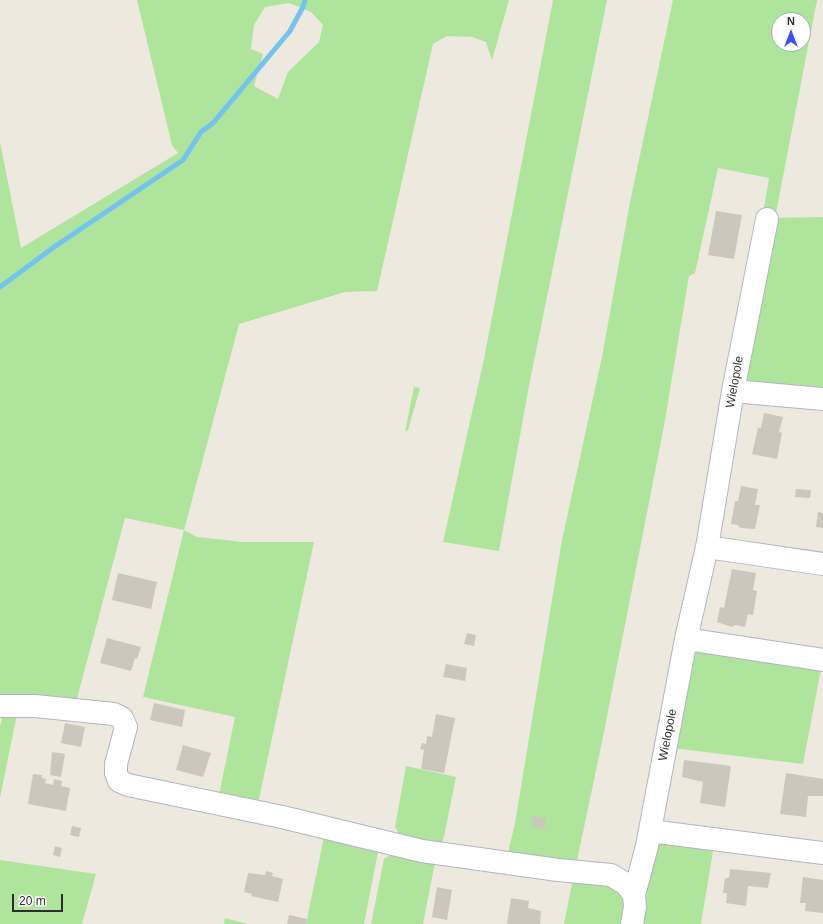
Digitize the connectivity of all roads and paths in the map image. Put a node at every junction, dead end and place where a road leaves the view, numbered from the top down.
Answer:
1 (767, 219) dead end
2 (733, 391) junction
3 (823, 399) edge
4 (707, 547) junction
5 (823, 564) edge
6 (686, 639) junction
7 (823, 660) edge
8 (0, 706) edge
9 (650, 832) junction
10 (823, 853) edge
11 (634, 895) junction
12 (632, 924) edge

1 - 2 street, Wielopole
2 - 3 street
2 - 4 street, Wielopole
4 - 5 street
4 - 6 street, Wielopole
6 - 7 street
6 - 9 street, Wielopole
8 - 11 street
9 - 10 street
9 - 11 street, Wielopole
11 - 12 street, Wielopole

